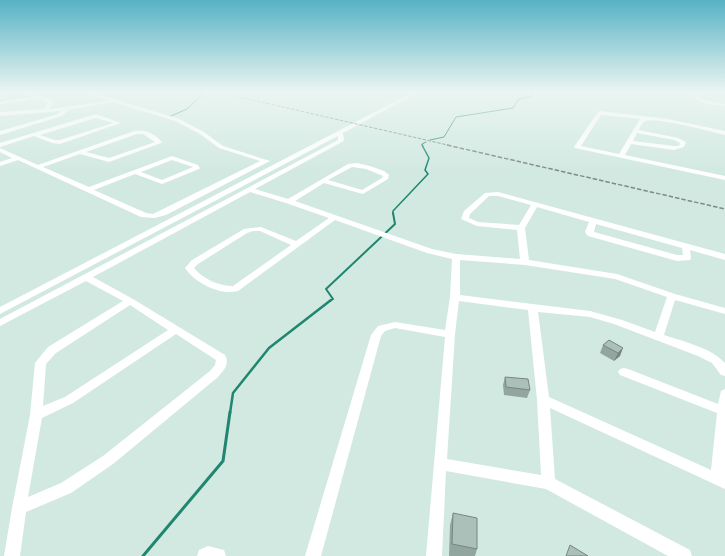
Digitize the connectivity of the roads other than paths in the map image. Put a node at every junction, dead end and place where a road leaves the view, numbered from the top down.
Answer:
1 (50, 118) edge
2 (90, 118) edge
3 (103, 118) edge
4 (169, 118) edge
5 (368, 118) edge
6 (595, 118) edge
7 (635, 118) edge
8 (643, 120) junction
9 (635, 132) junction
10 (0, 133) edge
11 (340, 133) junction
12 (725, 133) edge
13 (36, 135) junction
14 (629, 142) junction
15 (0, 145) edge
16 (0, 150) edge
17 (80, 152) junction
18 (621, 156) junction
19 (18, 158) junction
20 (265, 161) junction
21 (0, 164) edge
22 (280, 165) junction
23 (38, 167) junction
24 (135, 172) junction
25 (277, 175) junction
26 (725, 178) edge
27 (323, 181) junction
28 (88, 190) junction
29 (250, 190) junction
30 (228, 201) junction
31 (289, 201) junction
32 (210, 202) junction
33 (535, 206) junction
34 (333, 218) junction
35 (593, 221) junction
36 (521, 228) junction
37 (296, 244) junction
38 (686, 246) junction
39 (456, 257) junction
40 (725, 257) edge
41 (525, 262) junction
42 (86, 267) junction
43 (97, 272) junction
44 (88, 278) junction
45 (672, 296) junction
46 (455, 297) junction
47 (130, 301) junction
48 (533, 308) junction
49 (0, 311) edge
50 (725, 311) edge
51 (0, 323) edge
52 (175, 330) junction
53 (450, 334) junction
54 (658, 337) junction
55 (624, 372) dead end
56 (725, 372) edge
57 (725, 394) edge
58 (543, 400) junction
59 (724, 411) edge
60 (36, 415) junction
61 (440, 464) junction
62 (721, 481) edge
63 (548, 483) junction
64 (19, 508) junction
65 (12, 556) edge
66 (205, 556) edge
67 (218, 556) edge
68 (313, 556) edge
69 (434, 556) edge
70 (684, 556) edge

1 - 10 street
2 - 13 street
3 - 13 street
4 - 20 street
5 - 11 street
6 - 18 street
7 - 8 street
8 - 9 street
8 - 12 street
9 - 14 street
9 - 14 street
11 - 22 street
11 - 25 street
13 - 15 street
14 - 18 street
16 - 19 street
17 - 17 street
17 - 23 street
18 - 26 street
19 - 21 street
19 - 23 street
20 - 22 street
20 - 28 street
22 - 25 street
22 - 32 street
23 - 28 street
24 - 24 street
24 - 28 street
25 - 29 street
27 - 27 street
27 - 31 street
29 - 30 street
29 - 31 street
30 - 32 street
30 - 43 street
31 - 34 street
32 - 42 street
33 - 35 street
33 - 36 street
33 - 36 street
34 - 37 street
34 - 39 street
35 - 38 street
35 - 38 street
36 - 41 street
37 - 37 street
38 - 40 street
39 - 41 street
39 - 46 street
41 - 45 street
42 - 43 street
42 - 49 street
43 - 44 street
44 - 47 street
44 - 51 street
45 - 50 street
45 - 54 street
46 - 48 street
46 - 53 street
47 - 52 street
47 - 60 street
48 - 54 street
48 - 58 street
52 - 60 street
52 - 64 street
53 - 61 street
53 - 68 street
54 - 56 street
55 - 59 street
57 - 59 street
58 - 62 street
58 - 63 street
59 - 62 street
60 - 64 street
61 - 63 street
61 - 69 street
63 - 70 street
64 - 65 street
66 - 67 street

